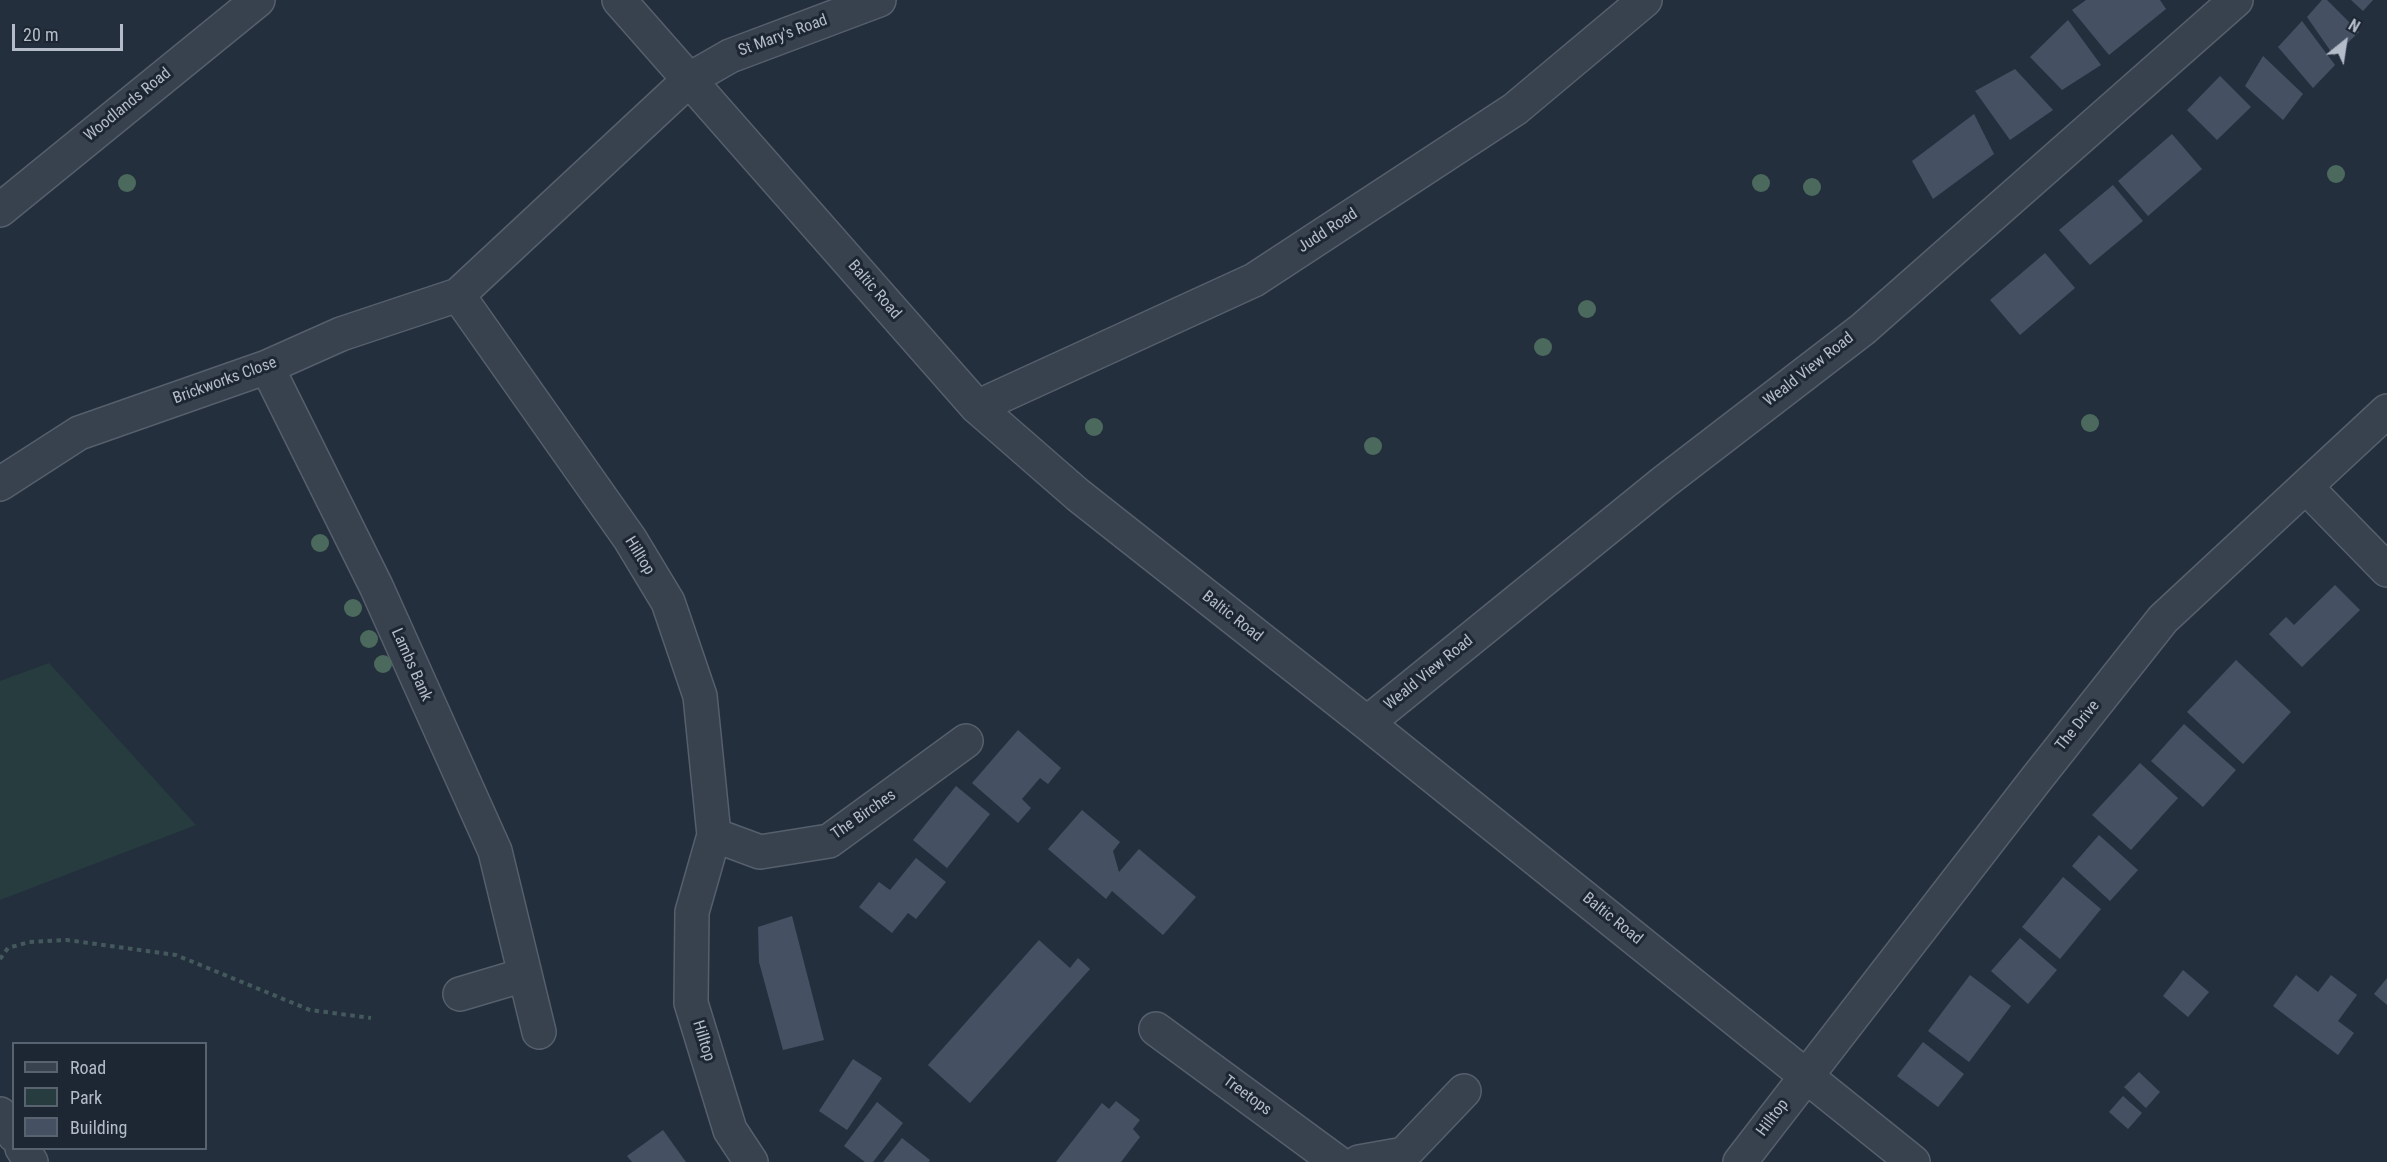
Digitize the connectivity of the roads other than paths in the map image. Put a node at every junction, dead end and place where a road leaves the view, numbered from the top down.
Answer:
1 (258, 0) edge
2 (619, 0) edge
3 (879, 0) edge
4 (1645, 0) edge
5 (2236, 0) edge
6 (690, 79) junction
7 (0, 210) edge
8 (458, 295) junction
9 (267, 367) junction
10 (977, 407) junction
11 (2387, 411) edge
12 (0, 484) edge
13 (2306, 487) junction
14 (2387, 570) edge
15 (1367, 723) junction
16 (966, 741) dead end
17 (714, 835) junction
18 (524, 975) junction
19 (460, 994) dead end
20 (1156, 1029) dead end
21 (539, 1032) dead end
22 (1806, 1074) junction
23 (1464, 1091) dead end
24 (0, 1114) edge
25 (12, 1132) edge
26 (752, 1162) edge
27 (1337, 1162) edge
28 (1359, 1162) edge
29 (1740, 1162) edge
30 (1913, 1162) edge

1 - 7 street, Woodlands Road
2 - 6 street, Baltic Road
3 - 6 street, St Mary's Road
4 - 10 street, Judd Road
5 - 15 street, Weald View Road
6 - 8 street
6 - 10 street, Baltic Road
8 - 9 street, Brickworks Close
8 - 17 street, Hilltop
9 - 12 street, Brickworks Close
9 - 18 street, Lambs Bank
10 - 15 street, Baltic Road
11 - 13 street, The Drive
13 - 14 street
13 - 22 street, The Drive
15 - 22 street, Baltic Road
16 - 17 street, The Birches
17 - 26 street, Hilltop
18 - 19 street
18 - 21 street, Lambs Bank
20 - 27 street, Treetops
22 - 29 street, Hilltop
22 - 30 street, Baltic Road
23 - 28 street
24 - 25 street

